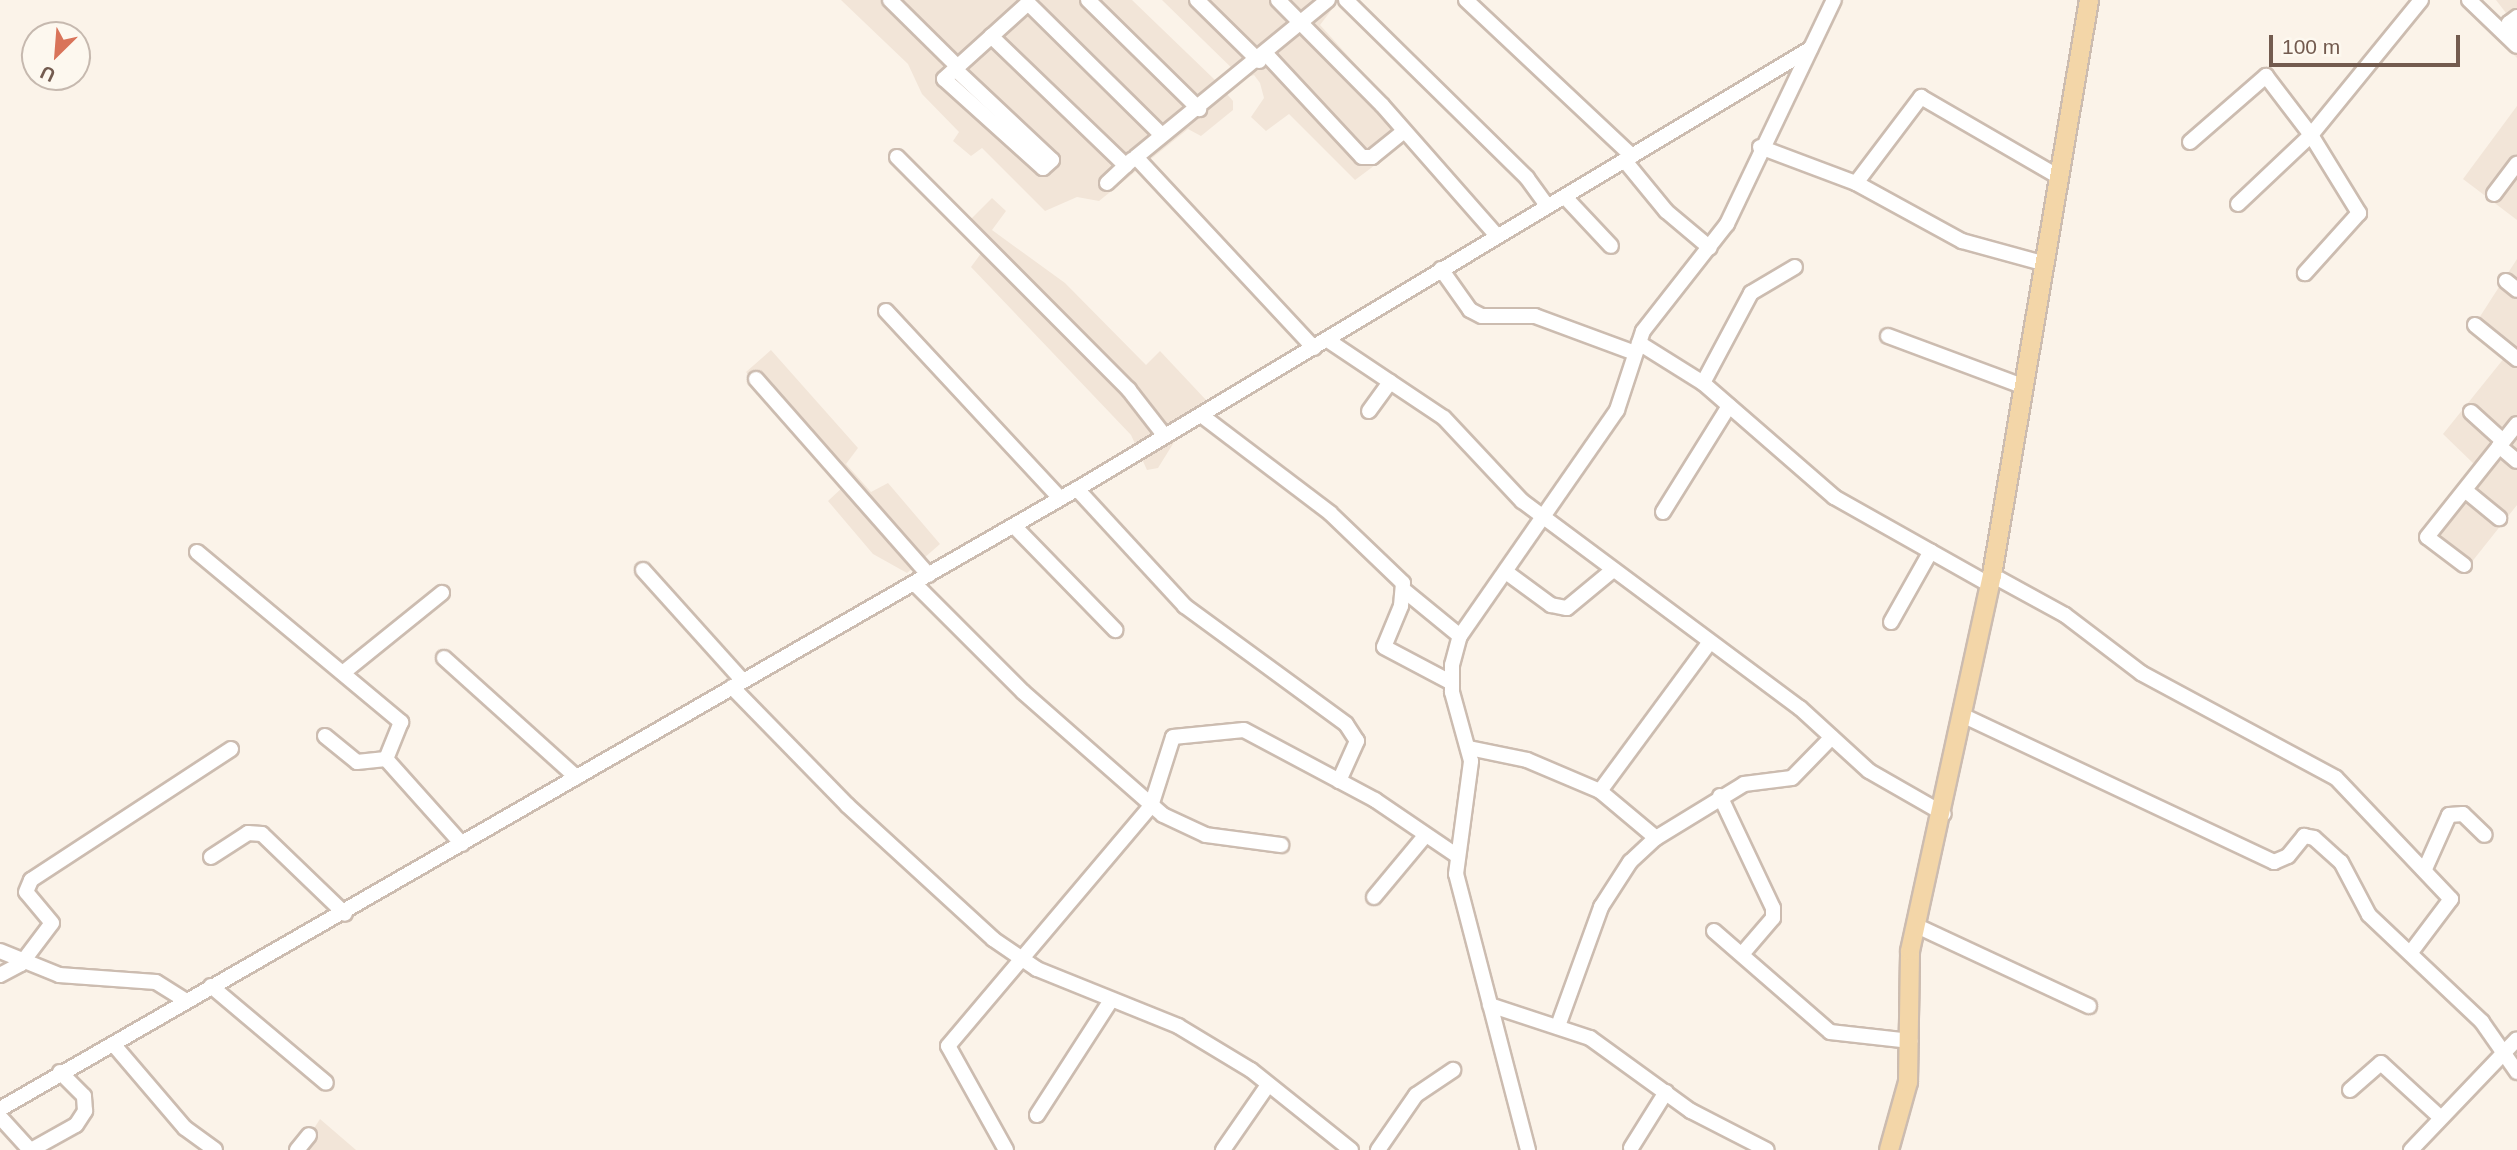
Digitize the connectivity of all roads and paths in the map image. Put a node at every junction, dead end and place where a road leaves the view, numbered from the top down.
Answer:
1 (890, 0) edge
2 (1087, 0) edge
3 (1197, 0) edge
4 (1278, 0) edge
5 (1328, 0) edge
6 (1346, 0) edge
7 (1466, 0) edge
8 (1834, 0) edge
9 (2089, 0) edge
10 (2421, 0) edge
11 (2469, 0) edge
12 (2510, 25) edge
13 (1302, 26) junction
14 (991, 36) junction
15 (2517, 46) edge
16 (1810, 49) junction
17 (1263, 58) junction
18 (956, 68) junction
19 (1199, 109) junction
20 (1403, 131) junction
21 (1160, 133) junction
22 (2311, 135) junction
23 (2190, 142) dead end
24 (1760, 147) junction
25 (897, 157) dead end
26 (1628, 158) junction
27 (1131, 161) junction
28 (2517, 164) edge
29 (2059, 177) junction
30 (1107, 183) dead end
31 (1856, 183) junction
32 (2494, 194) dead end
33 (1565, 197) junction
34 (2238, 204) dead end
35 (1546, 206) junction
36 (1497, 236) junction
37 (1611, 246) dead end
38 (1710, 248) junction
39 (2046, 264) junction
40 (1796, 267) dead end
41 (1441, 269) junction
42 (2305, 273) dead end
43 (886, 311) dead end
44 (2475, 325) dead end
45 (1888, 336) dead end
46 (1329, 341) junction
47 (1314, 348) junction
48 (1637, 348) junction
49 (2517, 359) edge
50 (756, 379) dead end
51 (1391, 382) junction
52 (1703, 383) junction
53 (2025, 387) junction
54 (1729, 406) junction
55 (1369, 411) dead end
56 (2471, 412) dead end
57 (1201, 415) junction
58 (2517, 424) edge
59 (1164, 435) junction
60 (2501, 444) junction
61 (2517, 461) edge
62 (1077, 489) junction
63 (2466, 491) junction
64 (1059, 497) junction
65 (1663, 512) dead end
66 (1543, 517) junction
67 (2498, 518) dead end
68 (1016, 527) junction
69 (1931, 551) junction
70 (197, 552) dead end
71 (2464, 565) dead end
72 (643, 570) dead end
73 (1613, 570) junction
74 (1506, 572) junction
75 (929, 575) junction
76 (1991, 580) junction
77 (914, 583) junction
78 (1405, 592) junction
79 (442, 593) dead end
80 (1891, 622) dead end
81 (1115, 630) dead end
82 (1460, 636) junction
83 (1709, 643) junction
84 (444, 658) dead end
85 (344, 672) junction
86 (1452, 683) junction
87 (737, 684) junction
88 (1964, 716) junction
89 (325, 736) dead end
90 (1832, 737) junction
91 (1469, 748) junction
92 (232, 749) dead end
93 (386, 758) junction
94 (576, 777) junction
95 (1339, 781) junction
96 (1600, 791) junction
97 (1720, 796) junction
98 (1151, 806) junction
99 (1944, 814) junction
100 (2485, 835) dead end
101 (1424, 838) junction
102 (1656, 838) junction
103 (462, 844) junction
104 (1281, 845) dead end
105 (1456, 855) junction
106 (211, 858) dead end
107 (2425, 869) junction
108 (1374, 897) dead end
109 (345, 914) junction
110 (1915, 925) junction
111 (1714, 931) dead end
112 (0, 951) edge
113 (2411, 952) junction
114 (1743, 953) junction
115 (1023, 962) junction
116 (21, 964) junction
117 (0, 975) edge
118 (211, 986) junction
119 (1111, 1000) junction
120 (186, 1001) junction
121 (1490, 1005) junction
122 (2089, 1006) dead end
123 (1558, 1026) junction
124 (2517, 1040) edge
125 (1910, 1041) junction
126 (114, 1045) junction
127 (2505, 1052) junction
128 (1453, 1070) dead end
129 (60, 1072) junction
130 (2517, 1072) edge
131 (326, 1083) dead end
132 (1268, 1085) junction
133 (2350, 1090) dead end
134 (1667, 1092) junction
135 (0, 1109) edge
136 (1037, 1115) dead end
137 (0, 1117) edge
138 (2440, 1117) junction
139 (309, 1135) dead end
140 (1631, 1148) dead end
141 (30, 1150) edge
142 (215, 1150) edge
143 (297, 1150) edge
144 (1006, 1150) edge
145 (1223, 1150) edge
146 (1351, 1150) edge
147 (1378, 1150) edge
148 (1528, 1150) edge
149 (1767, 1150) edge
150 (1889, 1150) edge
151 (2411, 1150) edge

1 - 18 street
2 - 19 street
3 - 17 street
4 - 13 street
5 - 13 street
6 - 35 street
7 - 26 street
8 - 16 street
9 - 29 main road
10 - 22 street
11 - 12 street
12 - 15 street
13 - 17 street
13 - 20 street
14 - 18 street
14 - 21 street
14 - 27 street
16 - 24 street
16 - 26 street
17 - 19 street
17 - 20 street
18 - 18 street
19 - 21 street
20 - 36 street
21 - 27 street
22 - 23 street
22 - 34 street
22 - 42 street
24 - 31 street
24 - 38 street
25 - 59 street
26 - 33 street
26 - 38 street
27 - 30 street
27 - 47 street
28 - 32 street
29 - 31 street
29 - 39 main road
31 - 39 street
33 - 35 street
33 - 37 street
35 - 36 street
36 - 41 street
38 - 48 street
39 - 53 main road
40 - 52 street
41 - 46 street
41 - 48 street
43 - 64 street
44 - 49 street
45 - 53 street
46 - 47 street
46 - 51 street
47 - 57 street
48 - 52 street
48 - 66 street
50 - 75 street
51 - 55 street
51 - 66 street
52 - 54 street
53 - 76 main road
54 - 65 street
54 - 69 street
56 - 60 street
57 - 59 street
57 - 78 street
58 - 60 street
59 - 62 street
60 - 61 street
60 - 63 street
62 - 64 street
62 - 95 street
63 - 67 street
63 - 71 street
64 - 68 street
66 - 73 street
66 - 74 street
68 - 75 street
68 - 81 street
69 - 76 street
69 - 80 street
70 - 85 street
72 - 87 street
73 - 74 street
73 - 83 street
74 - 82 street
75 - 77 street
76 - 88 main road
76 - 107 street
77 - 87 street
77 - 98 street
78 - 82 street
78 - 86 street
79 - 85 street
82 - 86 street
83 - 90 street
83 - 96 street
84 - 94 street
85 - 93 street
86 - 91 street
87 - 94 street
87 - 115 street
88 - 99 main road
88 - 113 street
89 - 93 street
90 - 97 street
90 - 99 street
91 - 96 street
91 - 105 street
92 - 116 street
93 - 103 street
94 - 103 street
95 - 98 street
95 - 101 street
96 - 102 street
97 - 102 street
97 - 114 street
98 - 104 street
98 - 115 street
99 - 110 main road
100 - 107 street
101 - 105 street
101 - 108 street
102 - 123 street
103 - 109 street
105 - 121 street
106 - 109 street
107 - 113 street
109 - 118 street
110 - 122 street
110 - 125 main road
111 - 114 street
112 - 116 street
113 - 127 street
114 - 125 street
115 - 119 street
115 - 144 street
116 - 117 street
116 - 120 street
118 - 120 street
118 - 131 street
119 - 132 street
119 - 136 street
120 - 126 street
121 - 123 street
121 - 148 street
123 - 134 street
124 - 127 street
125 - 150 main road
126 - 129 street
126 - 142 street
127 - 130 street
127 - 138 street
128 - 147 street
129 - 135 street
129 - 141 street
132 - 145 street
132 - 146 street
133 - 138 street
134 - 140 street
134 - 149 street
137 - 141 street
138 - 151 street
139 - 143 street

